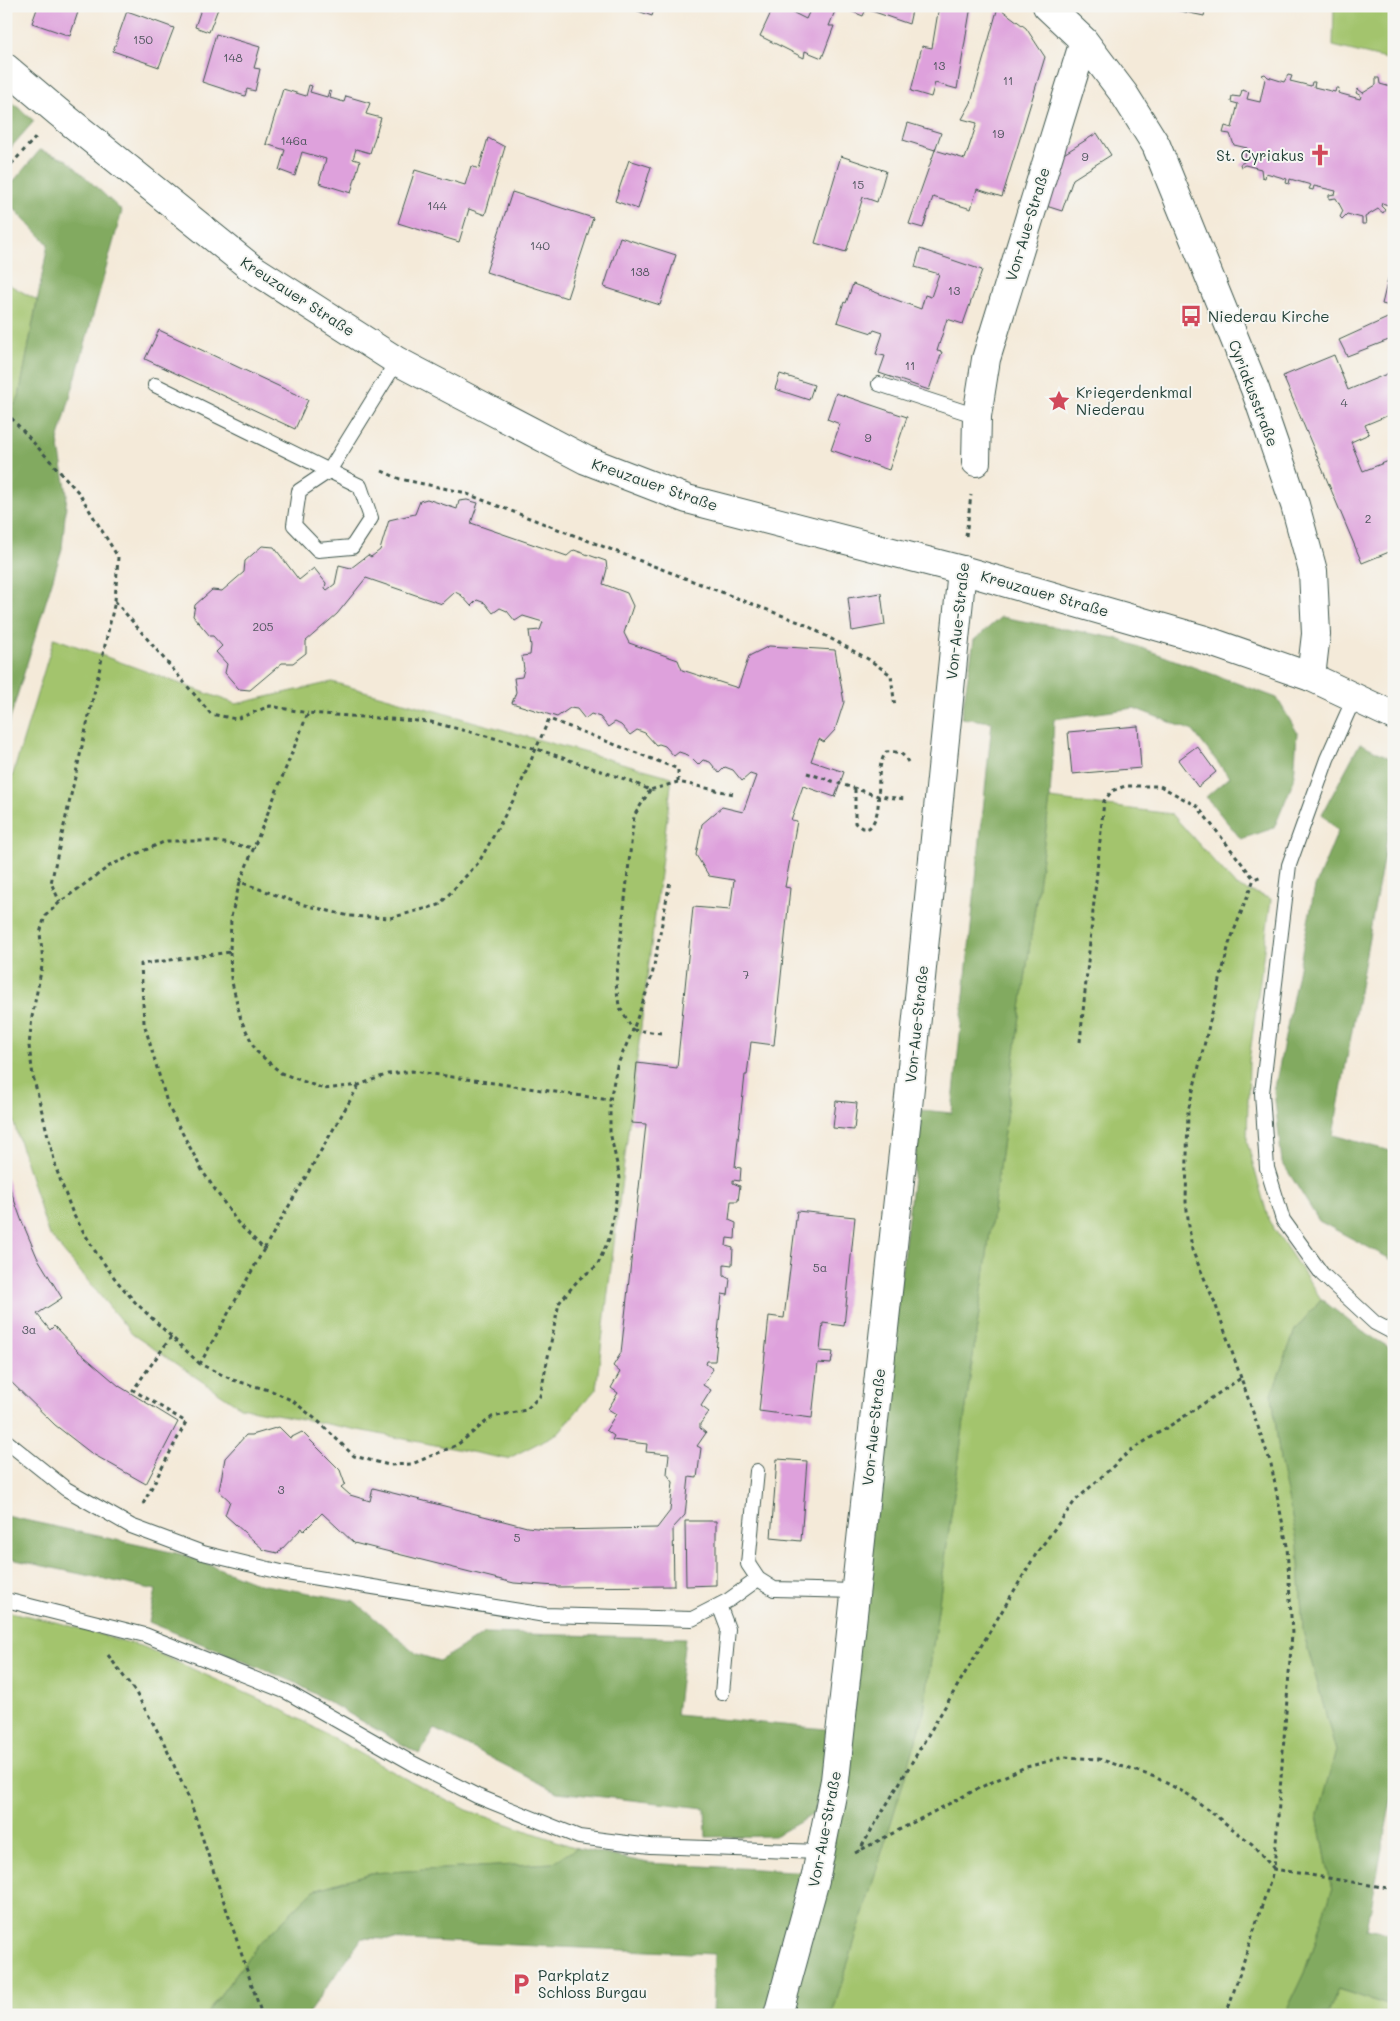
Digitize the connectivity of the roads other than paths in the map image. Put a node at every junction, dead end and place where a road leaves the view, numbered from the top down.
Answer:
1 (1047, 6) edge
2 (1084, 41) junction
3 (6, 68) edge
4 (397, 361) junction
5 (880, 384) dead end
6 (155, 385) dead end
7 (977, 416) junction
8 (976, 462) road end
9 (329, 471) junction
10 (962, 570) junction
11 (1311, 677) junction
12 (1355, 696) junction
13 (1394, 716) edge
14 (1394, 1333) edge
15 (6, 1441) edge
16 (757, 1470) dead end
17 (758, 1579) junction
18 (856, 1591) junction
19 (6, 1600) edge
20 (719, 1605) junction
21 (722, 1693) dead end
22 (819, 1852) junction
23 (778, 2015) edge

1 - 2 street, Cyriakusstraße
2 - 7 street, Von-Aue-Straße
2 - 11 street, Cyriakusstraße
3 - 4 street, Kreuzauer Straße
4 - 9 lane
4 - 10 street, Kreuzauer Straße
5 - 7 lane
6 - 9 lane
7 - 8 street, Von-Aue-Straße
9 - 9 lane
10 - 11 street, Kreuzauer Straße
10 - 18 street, Von-Aue-Straße
11 - 12 street, Kreuzauer Straße
12 - 13 street, Kreuzauer Straße
12 - 14 lane
15 - 20 lane
16 - 17 lane
17 - 18 lane
17 - 20 lane
18 - 22 street, Von-Aue-Straße
19 - 22 lane
20 - 21 lane
22 - 23 street, Von-Aue-Straße

